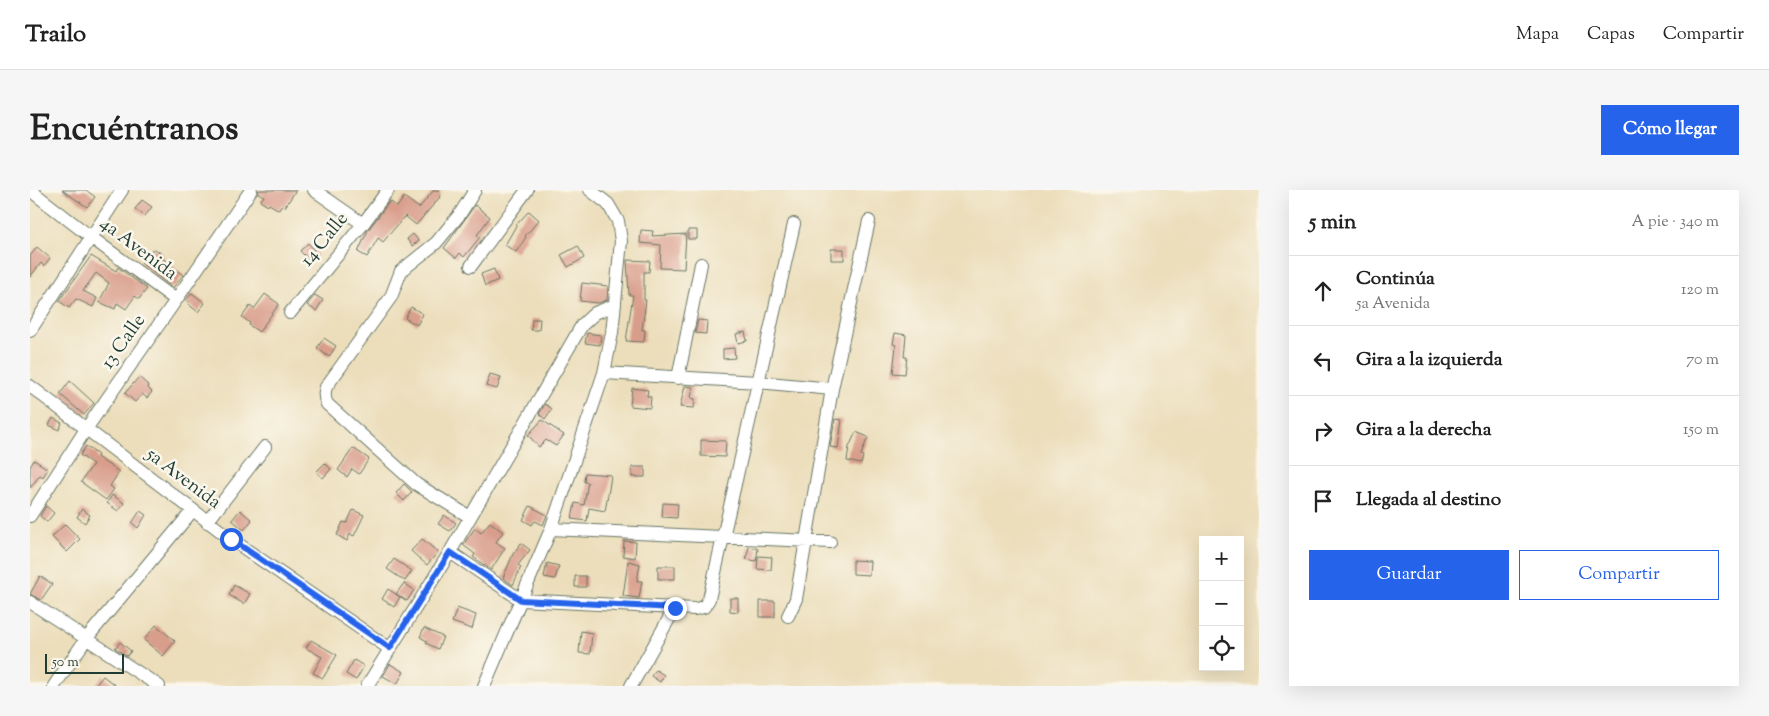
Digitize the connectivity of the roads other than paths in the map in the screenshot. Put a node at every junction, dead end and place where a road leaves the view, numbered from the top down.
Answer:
1 (30, 190) edge
2 (122, 190) edge
3 (250, 190) edge
4 (314, 190) edge
5 (388, 190) edge
6 (475, 190) edge
7 (526, 190) edge
8 (590, 190) edge
9 (868, 222) dead end
10 (363, 224) junction
11 (794, 224) dead end
12 (92, 238) junction
13 (701, 264) dead end
14 (471, 266) dead end
15 (176, 300) junction
16 (615, 305) junction
17 (290, 313) dead end
18 (30, 331) edge
19 (604, 373) junction
20 (678, 378) junction
21 (758, 382) junction
22 (30, 386) edge
23 (832, 389) junction
24 (86, 429) junction
25 (265, 447) dead end
26 (193, 510) junction
27 (30, 516) edge
28 (470, 517) junction
29 (208, 522) junction
30 (551, 529) junction
31 (723, 537) junction
32 (805, 541) junction
33 (830, 542) dead end
34 (450, 552) junction
35 (521, 600) junction
36 (30, 602) edge
37 (675, 608) junction
38 (788, 616) dead end
39 (86, 639) junction
40 (390, 648) junction
41 (54, 686) edge
42 (159, 686) edge
43 (367, 686) edge
44 (484, 686) edge
45 (631, 686) edge

1 - 12 street, 4a Avenida
2 - 12 street
3 - 15 street, 13 Calle
4 - 10 street
5 - 10 street, 14 Calle
6 - 28 street
7 - 14 street
8 - 16 street
9 - 23 street
10 - 17 street, 14 Calle
11 - 21 street
12 - 15 street, 4a Avenida
12 - 18 street
13 - 20 street
15 - 24 street, 13 Calle
16 - 19 street
16 - 28 street
19 - 20 street
19 - 30 street
20 - 21 street
21 - 23 street
21 - 31 street
22 - 24 street, 5a Avenida
23 - 32 street
24 - 26 street, 5a Avenida
24 - 27 street, 13 Calle
25 - 29 street
26 - 29 street, 5a Avenida
26 - 39 street
28 - 34 street
29 - 40 street, 5a Avenida
30 - 31 street
30 - 35 street
31 - 32 street
31 - 37 street
32 - 33 street
32 - 38 street
34 - 35 street
34 - 40 street
35 - 37 street
35 - 44 street
36 - 39 street
37 - 45 street
39 - 41 street
39 - 42 street
40 - 43 street

